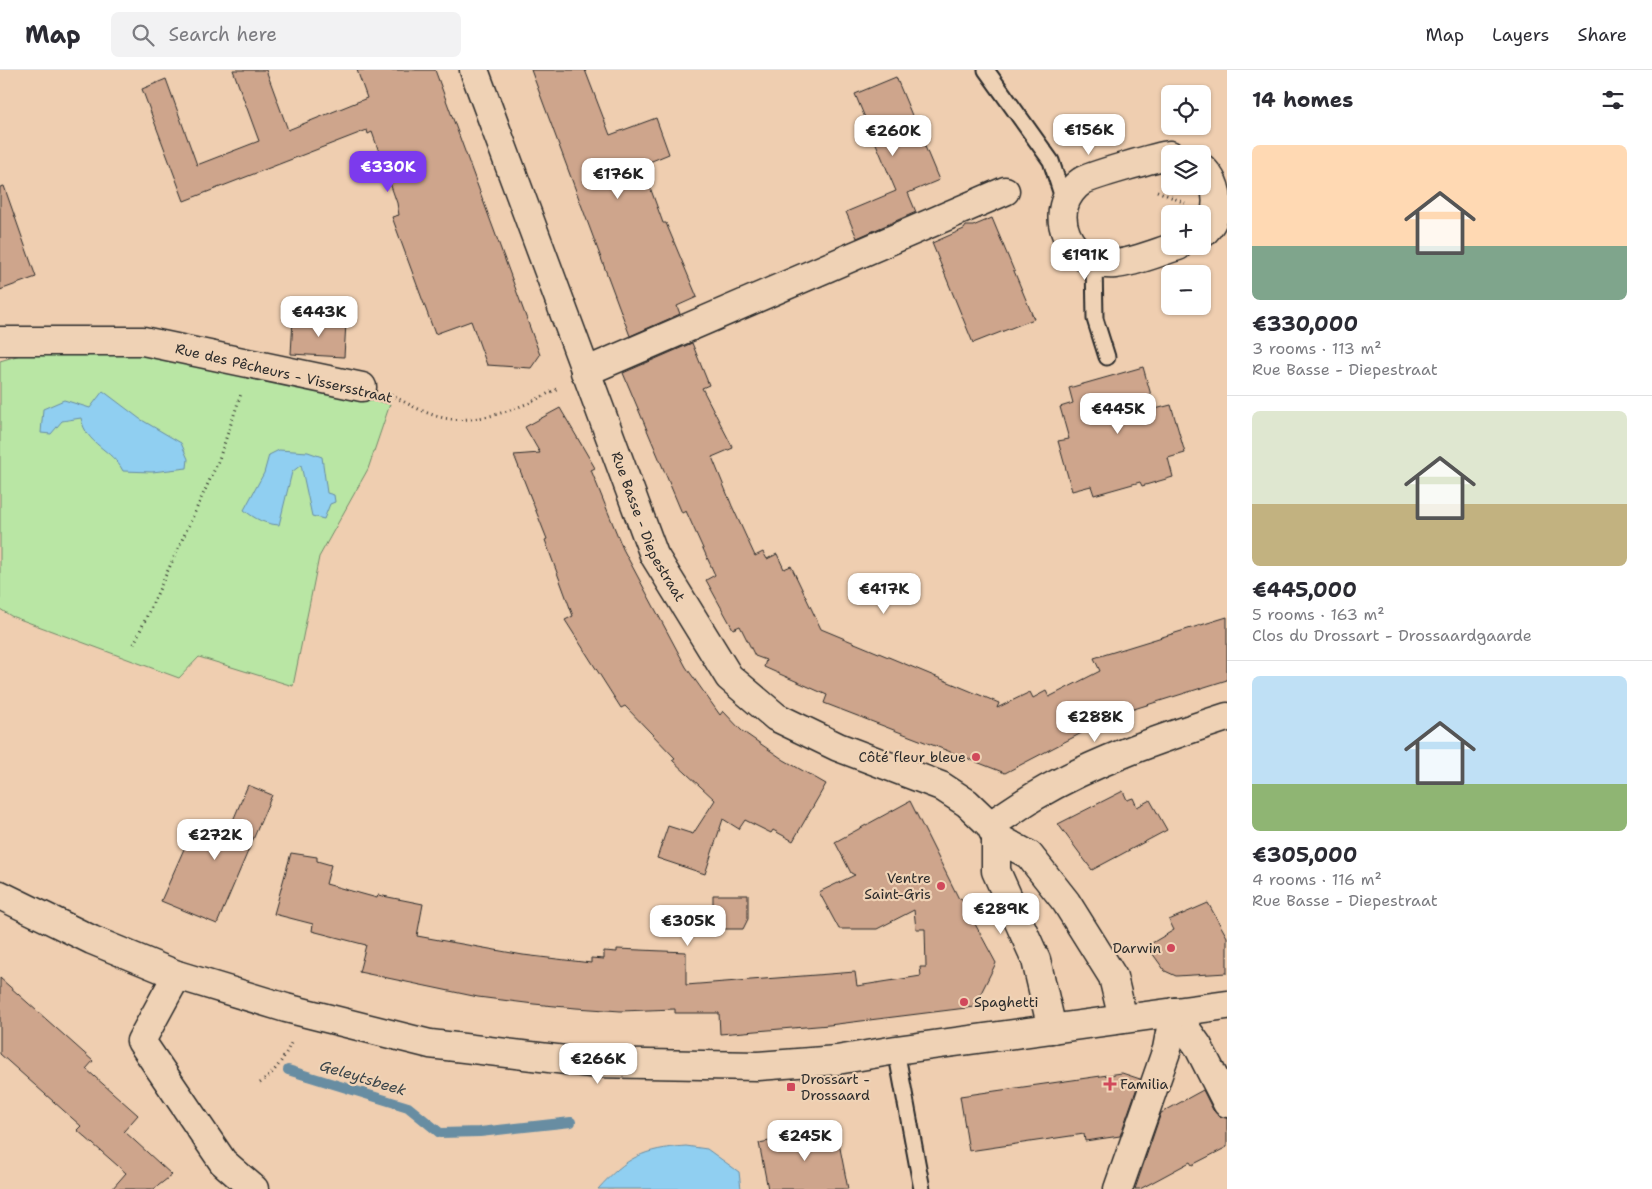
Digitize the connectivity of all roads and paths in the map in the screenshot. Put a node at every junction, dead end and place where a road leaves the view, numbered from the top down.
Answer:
1 (474, 70) edge
2 (986, 70) edge
3 (1161, 158) edge
4 (1113, 172) junction
5 (1211, 179) edge
6 (1005, 190) dead end
7 (1065, 204) junction
8 (1215, 215) edge
9 (1161, 251) edge
10 (1094, 262) junction
11 (0, 341) edge
12 (1107, 356) dead end
13 (234, 359) junction
14 (585, 372) junction
15 (362, 387) joint
16 (134, 644) dead end
17 (1227, 717) edge
18 (993, 831) junction
19 (0, 895) edge
20 (177, 975) junction
21 (1227, 1005) edge
22 (1174, 1012) junction
23 (1123, 1019) junction
24 (1052, 1029) junction
25 (292, 1041) dead end
26 (896, 1050) junction
27 (260, 1083) dead end
28 (1227, 1103) edge
29 (254, 1189) edge
30 (922, 1189) edge
31 (1118, 1189) edge

1 - 14 street, Rue Basse - Diepestraat
2 - 7 lane
3 - 4 street
4 - 7 street
4 - 8 path
5 - 8 street
6 - 14 street
7 - 10 street
9 - 10 street
10 - 12 lane
11 - 13 street, Rue des Pêcheurs - Vissersstraat
13 - 15 street, Rue des Pêcheurs - Vissersstraat
13 - 16 path
14 - 15 path, Rue des Pêcheurs - Vissersstraat
14 - 18 street, Rue Basse - Diepestraat
17 - 18 street
18 - 23 street, Rue Basse - Diepestraat
18 - 24 street
19 - 20 street
20 - 26 street
20 - 29 street
21 - 22 street
22 - 23 street
22 - 28 street
22 - 31 street
23 - 24 street
24 - 26 street
25 - 27 path
26 - 30 lane

